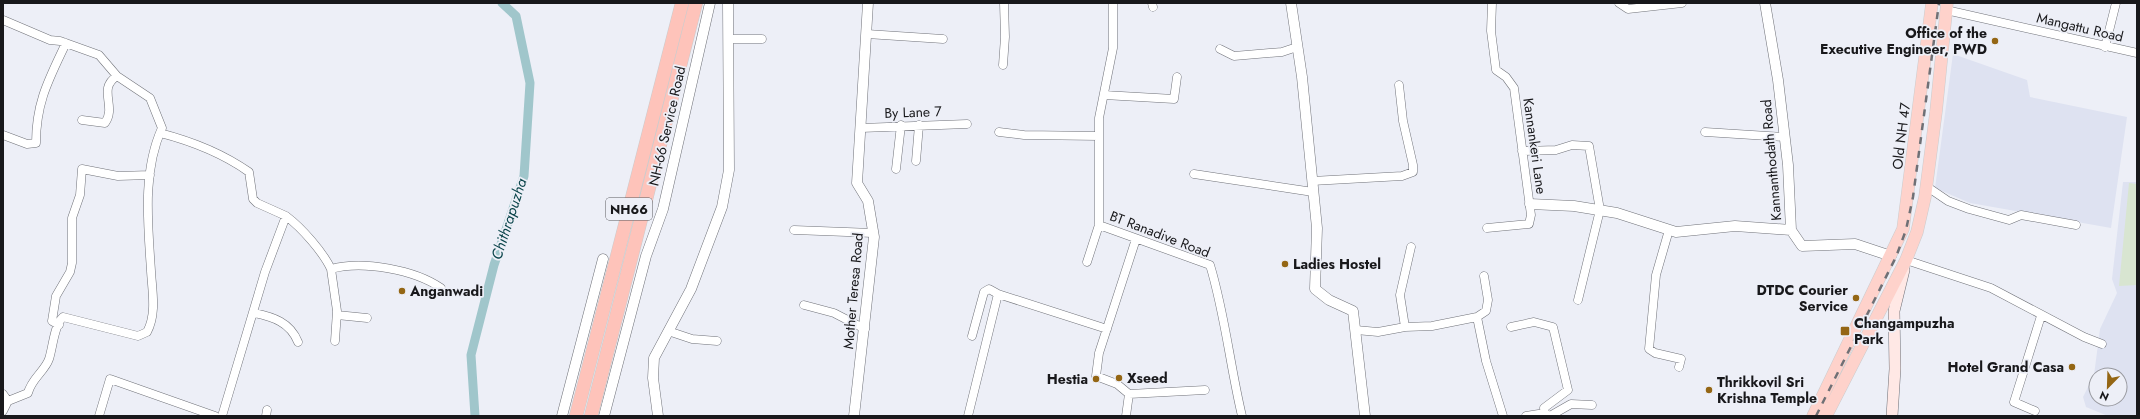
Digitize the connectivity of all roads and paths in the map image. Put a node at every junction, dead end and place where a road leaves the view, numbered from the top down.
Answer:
1 (682, 3) edge
2 (696, 3) edge
3 (710, 3) edge
4 (728, 3) edge
5 (868, 3) edge
6 (1004, 3) edge
7 (1113, 3) edge
8 (1291, 3) edge
9 (1492, 3) edge
10 (1619, 3) edge
11 (1682, 3) edge
12 (1765, 3) edge
13 (1932, 3) edge
14 (2116, 3) edge
15 (1947, 6) edge
16 (3, 20) edge
17 (867, 34) junction
18 (728, 39) junction
19 (762, 39) dead end
20 (943, 39) dead end
21 (66, 43) junction
22 (1297, 47) junction
23 (2105, 47) junction
24 (1220, 49) dead end
25 (2137, 53) edge
26 (1003, 65) dead end
27 (117, 76) junction
28 (1177, 77) dead end
29 (1399, 85) dead end
30 (1104, 95) junction
31 (1919, 110) junction
32 (1936, 112) junction
33 (82, 120) dead end
34 (966, 124) dead end
35 (901, 125) junction
36 (919, 125) junction
37 (860, 128) junction
38 (999, 132) dead end
39 (1705, 132) dead end
40 (160, 133) junction
41 (3, 135) edge
42 (1100, 136) junction
43 (1785, 137) junction
44 (1522, 151) junction
45 (916, 161) dead end
46 (896, 169) dead end
47 (1194, 174) dead end
48 (150, 175) junction
49 (1312, 181) junction
50 (1926, 186) junction
51 (1313, 192) junction
52 (1530, 204) junction
53 (1600, 210) junction
54 (286, 216) junction
55 (1098, 225) junction
56 (2076, 225) dead end
57 (1487, 228) dead end
58 (794, 230) dead end
59 (1669, 230) junction
60 (1791, 230) junction
61 (873, 233) junction
62 (1136, 239) junction
63 (1411, 247) dead end
64 (1891, 256) junction
65 (1906, 260) junction
66 (609, 261) junction
67 (1087, 262) dead end
68 (331, 269) junction
69 (1484, 276) dead end
70 (441, 288) dead end
71 (998, 294) junction
72 (1578, 300) dead end
73 (804, 305) dead end
74 (254, 313) junction
75 (337, 315) junction
76 (2041, 316) junction
77 (1477, 317) junction
78 (367, 318) dead end
79 (59, 324) junction
80 (1405, 327) junction
81 (1511, 327) dead end
82 (865, 329) junction
83 (1107, 329) junction
84 (1356, 330) junction
85 (668, 331) junction
86 (972, 336) dead end
87 (717, 341) dead end
88 (298, 342) dead end
89 (335, 342) dead end
90 (2102, 344) dead end
91 (1679, 367) dead end
92 (1205, 390) dead end
93 (3, 394) edge
94 (1129, 394) junction
95 (8, 401) junction
96 (1592, 405) dead end
97 (3, 411) edge
98 (2035, 411) dead end
99 (577, 412) edge
100 (596, 414) edge
101 (1548, 415) edge
102 (99, 416) edge
103 (215, 416) edge
104 (222, 416) edge
105 (562, 416) edge
106 (658, 416) edge
107 (854, 416) edge
108 (968, 416) edge
109 (1126, 416) edge
110 (1242, 416) edge
111 (1365, 416) edge
112 (1503, 416) edge
113 (1526, 416) edge
114 (1813, 416) edge
115 (1826, 416) edge
116 (1892, 416) edge

1 - 66 highway, NH66
2 - 100 highway, NH66
3 - 100 street, NH-66 Service Road
4 - 18 street
5 - 17 street, Mother Teresa Road
6 - 26 street
7 - 30 street, BT Ranadive Road
8 - 22 street
9 - 44 street, Kannankeri Lane
10 - 11 street
12 - 43 street, Kannanthodath Road
13 - 31 main road, Old NH 47
14 - 23 street
15 - 23 street, Mangattu Road
15 - 32 main road
16 - 21 street
17 - 20 street
17 - 37 street, Mother Teresa Road
18 - 19 street
18 - 85 street
21 - 27 street
21 - 41 street
22 - 24 street
22 - 49 street
23 - 25 street, Mangattu Road
27 - 33 street
27 - 40 street
28 - 30 street
29 - 49 street
30 - 42 street, BT Ranadive Road
31 - 32 main road
31 - 64 main road, Old NH 47
32 - 50 main road
34 - 36 street, By Lane 7
35 - 36 street, By Lane 7
35 - 37 street, By Lane 7
35 - 46 street
36 - 45 street
37 - 61 street, Mother Teresa Road
38 - 42 street
39 - 43 street
40 - 48 street
40 - 54 street
42 - 55 street, BT Ranadive Road
43 - 60 street, Kannanthodath Road
44 - 52 street, Kannankeri Lane
44 - 53 street
47 - 51 street
48 - 79 street
48 - 79 street
49 - 51 street
50 - 56 street
50 - 65 main road
51 - 84 street
52 - 53 street
52 - 57 street, Kannankeri Lane
53 - 59 street
53 - 72 street
54 - 68 street
54 - 74 street
55 - 62 street, BT Ranadive Road
55 - 67 street
58 - 61 street
59 - 60 street
59 - 91 street
60 - 64 street, Kannanthodath Road
61 - 82 street, Mother Teresa Road
62 - 83 street
62 - 110 street, BT Ranadive Road
63 - 80 street
64 - 114 main road, Old NH 47
65 - 76 street
65 - 115 main road
65 - 116 main road
66 - 99 highway, NH66
66 - 105 street
68 - 70 street
68 - 75 street
69 - 77 street
71 - 83 street
71 - 86 street
71 - 108 street
73 - 82 street
74 - 88 street
74 - 104 street
75 - 78 street
75 - 89 street
76 - 90 street
76 - 98 street
77 - 80 street
77 - 112 street
79 - 95 street
80 - 84 street
81 - 101 street
82 - 107 street, Mother Teresa Road
83 - 94 street
84 - 111 street
85 - 87 street
85 - 106 street
92 - 94 street
93 - 95 street
94 - 109 street
95 - 97 street
96 - 101 street
99 - 100 highway
101 - 113 street
102 - 103 street

